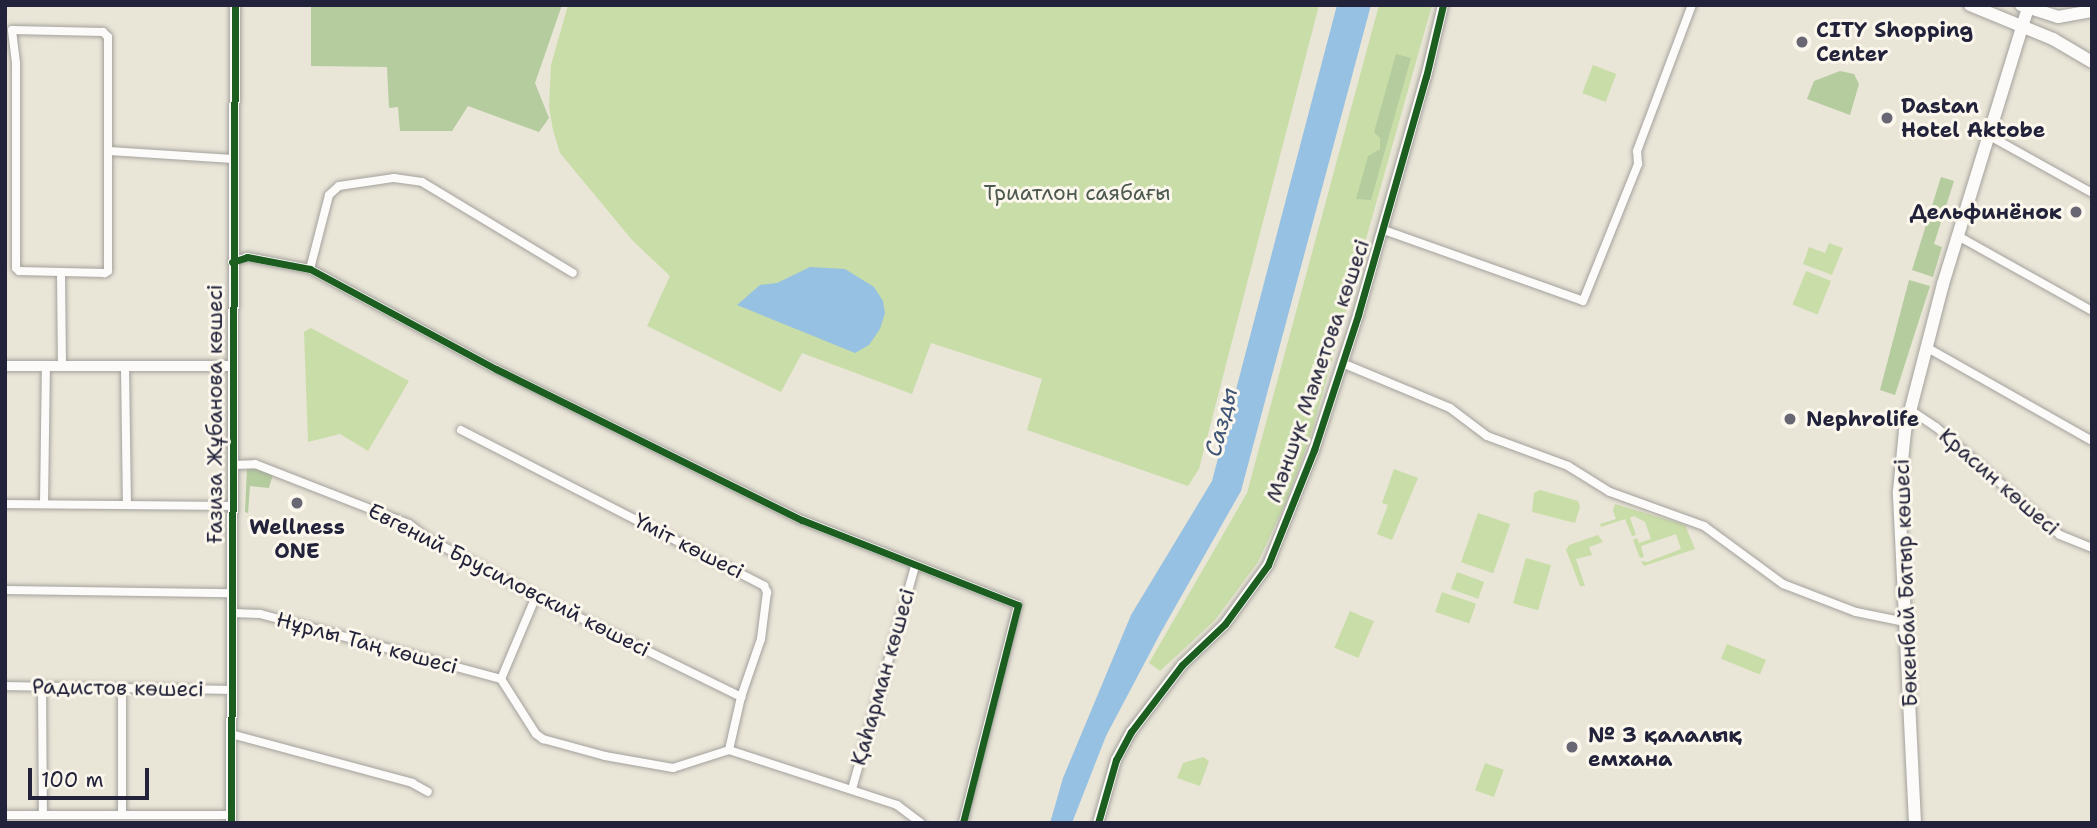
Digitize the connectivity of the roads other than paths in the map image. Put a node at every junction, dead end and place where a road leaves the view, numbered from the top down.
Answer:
1 (235, 5) edge
2 (1443, 5) edge
3 (1692, 5) edge
4 (1970, 5) edge
5 (2026, 6) edge
6 (2092, 11) edge
7 (2022, 25) junction
8 (9, 27) edge
9 (2092, 62) edge
10 (1988, 135) junction
11 (109, 151) junction
12 (233, 159) junction
13 (2092, 193) edge
14 (1384, 230) junction
15 (1958, 236) junction
16 (232, 262) junction
17 (310, 269) junction
18 (61, 272) junction
19 (573, 273) dead end
20 (2092, 311) edge
21 (1926, 346) junction
22 (1342, 363) junction
23 (5, 366) edge
24 (46, 366) junction
25 (62, 366) junction
26 (125, 366) junction
27 (232, 366) junction
28 (1909, 409) junction
29 (461, 430) dead end
30 (2092, 441) edge
31 (232, 465) junction
32 (5, 504) edge
33 (44, 504) junction
34 (127, 505) junction
35 (232, 506) junction
36 (2092, 548) edge
37 (915, 566) junction
38 (5, 590) edge
39 (232, 593) junction
40 (536, 596) junction
41 (232, 613) junction
42 (1905, 622) junction
43 (501, 679) junction
44 (5, 685) edge
45 (42, 686) junction
46 (122, 688) junction
47 (231, 690) junction
48 (741, 697) junction
49 (231, 734) junction
50 (729, 750) junction
51 (852, 789) junction
52 (428, 792) dead end
53 (43, 814) junction
54 (122, 814) junction
55 (5, 815) edge
56 (231, 819) edge
57 (921, 823) edge
58 (963, 823) edge
59 (1098, 823) edge
60 (1915, 823) edge

1 - 12 street, Ғазиза Жұбанова көшесі
2 - 14 street, Мәншүк Мәметова көшесі
3 - 14 street
4 - 7 main road
5 - 6 main road
5 - 7 main road, Бөкенбай Батыр көшесі
7 - 9 main road
7 - 10 main road, Бөкенбай Батыр көшесі
8 - 11 street
8 - 18 street
10 - 13 street
10 - 15 main road, Бөкенбай Батыр көшесі
11 - 12 street
11 - 18 street
12 - 16 street, Ғазиза Жұбанова көшесі
14 - 22 street, Мәншүк Мәметова көшесі
15 - 20 street
15 - 21 main road, Бөкенбай Батыр көшесі
16 - 17 street
16 - 27 street, Ғазиза Жұбанова көшесі
17 - 19 street
17 - 37 street
18 - 25 street
21 - 28 main road, Бөкенбай Батыр көшесі
21 - 30 street
22 - 42 street
22 - 59 street, Мәншүк Мәметова көшесі
23 - 24 street
24 - 25 street
24 - 33 street
25 - 26 street
26 - 27 street
26 - 34 street
27 - 31 street, Ғазиза Жұбанова көшесі
28 - 36 street, Красин көшесі
28 - 42 main road, Бөкенбай Батыр көшесі
29 - 48 street, Үміт көшесі
31 - 35 street, Ғазиза Жұбанова көшесі
31 - 40 street, Евгений Брусиловский көшесі
32 - 33 street
33 - 34 street
34 - 35 street
35 - 39 street, Ғазиза Жұбанова көшесі
37 - 51 street, Қаһарман көшесі
37 - 58 street
38 - 39 street
39 - 41 street, Ғазиза Жұбанова көшесі
40 - 43 street
40 - 48 street, Евгений Брусиловский көшесі
41 - 43 street, Нұрлы Таң көшесі
41 - 47 street, Ғазиза Жұбанова көшесі
42 - 60 main road, Бөкенбай Батыр көшесі
43 - 50 street
44 - 45 street, Радистов көшесі
45 - 46 street, Радистов көшесі
45 - 53 street
46 - 47 street, Радистов көшесі
46 - 54 street
47 - 49 street, Ғазиза Жұбанова көшесі
48 - 50 street, Үміт көшесі
49 - 52 street
49 - 56 street, Ғазиза Жұбанова көшесі
50 - 51 street
51 - 57 street
53 - 54 street
53 - 55 street
54 - 56 street

